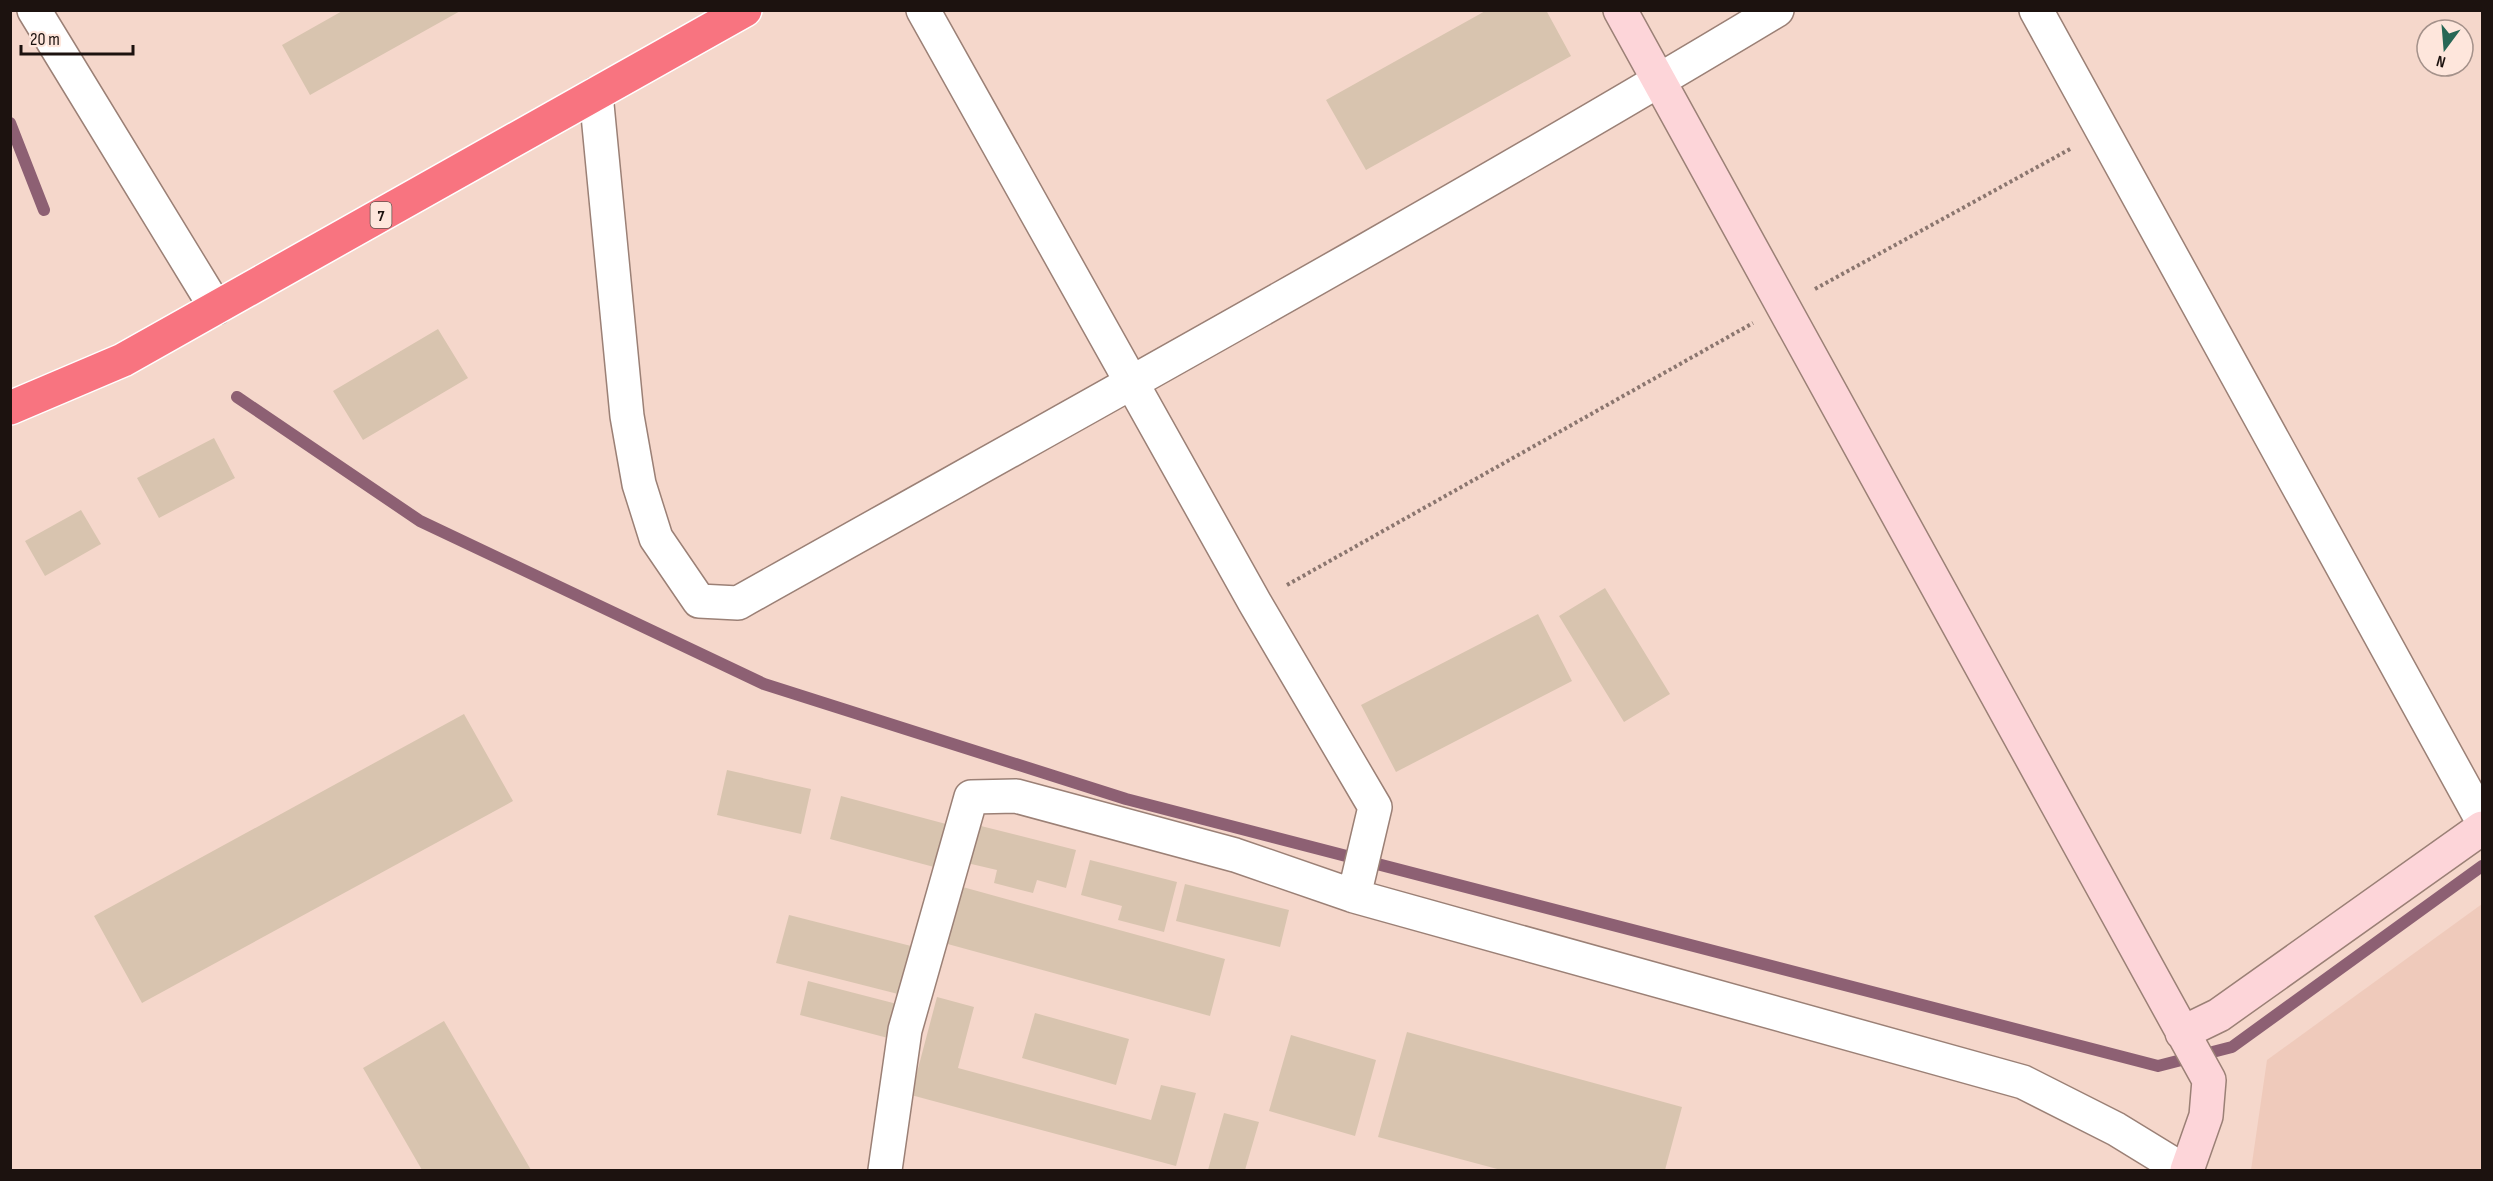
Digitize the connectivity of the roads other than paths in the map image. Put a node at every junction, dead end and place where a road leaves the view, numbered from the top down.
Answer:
1 (34, 10) edge
2 (745, 10) edge
3 (923, 10) edge
4 (1620, 10) edge
5 (1777, 10) edge
6 (2036, 10) edge
7 (1659, 81) junction
8 (596, 94) junction
9 (216, 308) junction
10 (1133, 381) junction
11 (10, 408) edge
12 (2482, 820) edge
13 (2482, 828) edge
14 (1354, 896) junction
15 (2185, 1038) junction
16 (885, 1170) edge
17 (2185, 1170) edge

1 - 9 street
2 - 8 highway, 7
3 - 10 street
4 - 7 street
5 - 7 street
6 - 12 street
7 - 10 street
7 - 15 street
8 - 9 highway, 7
8 - 10 street
9 - 11 highway, 7
10 - 14 street
13 - 15 street
14 - 16 street
14 - 17 street
15 - 17 street

